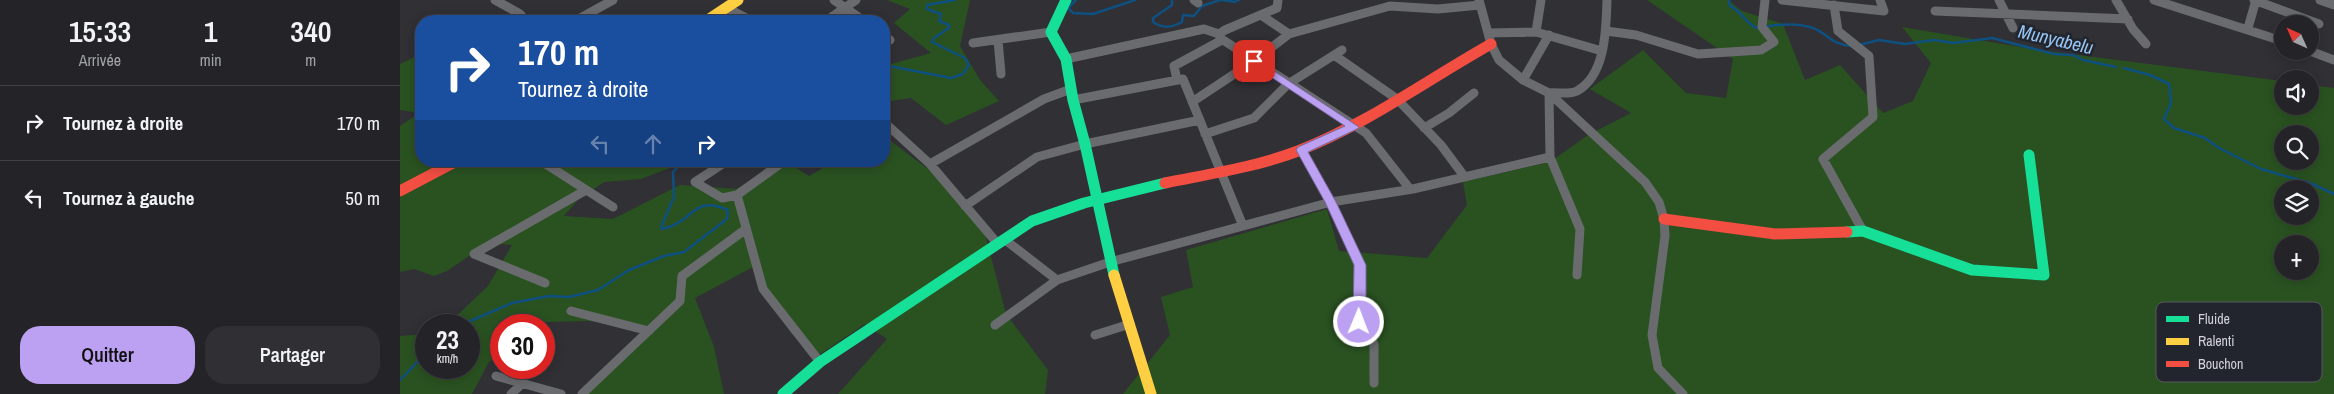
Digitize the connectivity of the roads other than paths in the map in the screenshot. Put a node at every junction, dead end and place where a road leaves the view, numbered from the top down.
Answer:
1 (495, 0) edge
2 (613, 0) edge
3 (738, 0) edge
4 (834, 0) edge
5 (856, 0) edge
6 (1066, 0) edge
7 (1278, 0) edge
8 (1541, 0) edge
9 (1607, 0) edge
10 (1765, 0) edge
11 (1782, 0) edge
12 (1880, 0) edge
13 (1999, 0) edge
14 (2116, 0) edge
15 (2154, 0) edge
16 (2255, 0) edge
17 (2320, 0) edge
18 (1480, 2) edge
19 (1390, 3) edge
20 (2334, 5) edge
21 (1834, 6) junction
22 (726, 8) junction
23 (845, 8) junction
24 (1935, 11) dead end
25 (521, 15) edge
26 (586, 15) edge
27 (715, 15) edge
28 (740, 15) edge
29 (835, 15) edge
30 (855, 15) edge
31 (1262, 15) junction
32 (2007, 15) junction
33 (2295, 15) edge
34 (2128, 19) junction
35 (2013, 28) dead end
36 (2248, 28) junction
37 (1606, 30) junction
38 (1051, 32) junction
39 (1536, 32) junction
40 (1290, 34) junction
41 (1549, 35) junction
42 (1221, 37) junction
43 (1490, 38) junction
44 (2274, 38) edge
45 (998, 40) junction
46 (973, 43) dead end
47 (2146, 44) dead end
48 (1342, 50) dead end
49 (1602, 51) junction
50 (2319, 54) edge
51 (1334, 55) junction
52 (1066, 59) junction
53 (2334, 60) edge
54 (1254, 61) junction
55 (1001, 74) dead end
56 (1177, 80) junction
57 (1523, 80) junction
58 (1288, 84) junction
59 (1474, 93) dead end
60 (1549, 93) junction
61 (1072, 95) junction
62 (1396, 99) junction
63 (1192, 102) junction
64 (1200, 120) junction
65 (890, 127) edge
66 (1354, 127) junction
67 (1424, 128) junction
68 (1205, 134) junction
69 (1085, 144) junction
70 (1302, 150) junction
71 (2029, 155) dead end
72 (1550, 157) junction
73 (930, 164) junction
74 (446, 167) edge
75 (550, 167) edge
76 (718, 167) edge
77 (776, 167) edge
78 (1221, 171) junction
79 (1464, 176) junction
80 (1410, 189) junction
81 (586, 190) junction
82 (400, 191) edge
83 (737, 195) junction
84 (1097, 200) junction
85 (1331, 202) junction
86 (965, 206) junction
87 (613, 207) dead end
88 (1664, 219) junction
89 (1243, 226) junction
90 (746, 229) junction
91 (1863, 231) junction
92 (1001, 241) junction
93 (1110, 262) junction
94 (1577, 275) dead end
95 (1057, 280) junction
96 (545, 283) dead end
97 (571, 311) dead end
98 (1130, 324) junction
99 (995, 325) dead end
100 (648, 331) junction
101 (1095, 335) dead end
102 (820, 362) junction
103 (507, 379) edge
104 (522, 383) junction
105 (1374, 383) dead end
106 (511, 394) edge
107 (561, 394) edge
108 (582, 394) edge
109 (783, 394) edge
110 (1151, 394) edge
111 (1683, 394) edge

1 - 25 street
2 - 26 street
3 - 22 street
4 - 23 street
5 - 23 street
6 - 38 street
7 - 31 street
8 - 39 street
9 - 37 street
10 - 37 street
11 - 21 street
12 - 21 street
13 - 32 street
14 - 34 street
15 - 36 street
16 - 33 street
16 - 36 street
17 - 20 street
18 - 19 street
18 - 43 street
19 - 40 street
21 - 91 street
22 - 27 street
22 - 28 street
23 - 29 street
23 - 30 street
24 - 32 street
31 - 40 street
31 - 42 street
32 - 34 street
32 - 35 street
34 - 47 street
36 - 44 street
37 - 49 street
38 - 45 street
38 - 52 street
39 - 41 street
39 - 43 street
40 - 54 street
41 - 49 street
41 - 57 street
42 - 52 street
42 - 54 street
42 - 56 street
43 - 57 street
43 - 62 street
45 - 46 street
45 - 55 street
48 - 51 street
49 - 60 street
50 - 53 street
51 - 58 street
51 - 62 street
52 - 61 street
54 - 58 street
54 - 63 street
56 - 61 street
56 - 63 street
57 - 60 street
58 - 66 street
58 - 68 street
59 - 67 street
60 - 72 street
60 - 88 street
61 - 69 street
61 - 73 street
62 - 66 street
62 - 67 street
63 - 64 street
64 - 68 street
64 - 69 street
65 - 73 street
66 - 70 street
66 - 80 street
67 - 79 street
68 - 78 street
69 - 84 street
69 - 86 street
70 - 78 street
70 - 85 street
71 - 91 street
72 - 79 street
72 - 94 street
73 - 86 street
74 - 82 street
75 - 81 street
76 - 83 street
77 - 83 street
78 - 84 street
78 - 89 street
79 - 80 street
80 - 85 street
81 - 87 street
81 - 96 street
83 - 90 street
84 - 92 street
84 - 93 street
85 - 89 street
85 - 105 street
86 - 92 street
88 - 91 street
88 - 111 street
89 - 93 street
90 - 100 street
90 - 102 street
92 - 95 street
92 - 102 street
93 - 95 street
93 - 98 street
95 - 99 street
97 - 100 street
98 - 101 street
98 - 110 street
100 - 108 street
102 - 109 street
103 - 104 street
104 - 106 street
104 - 107 street

